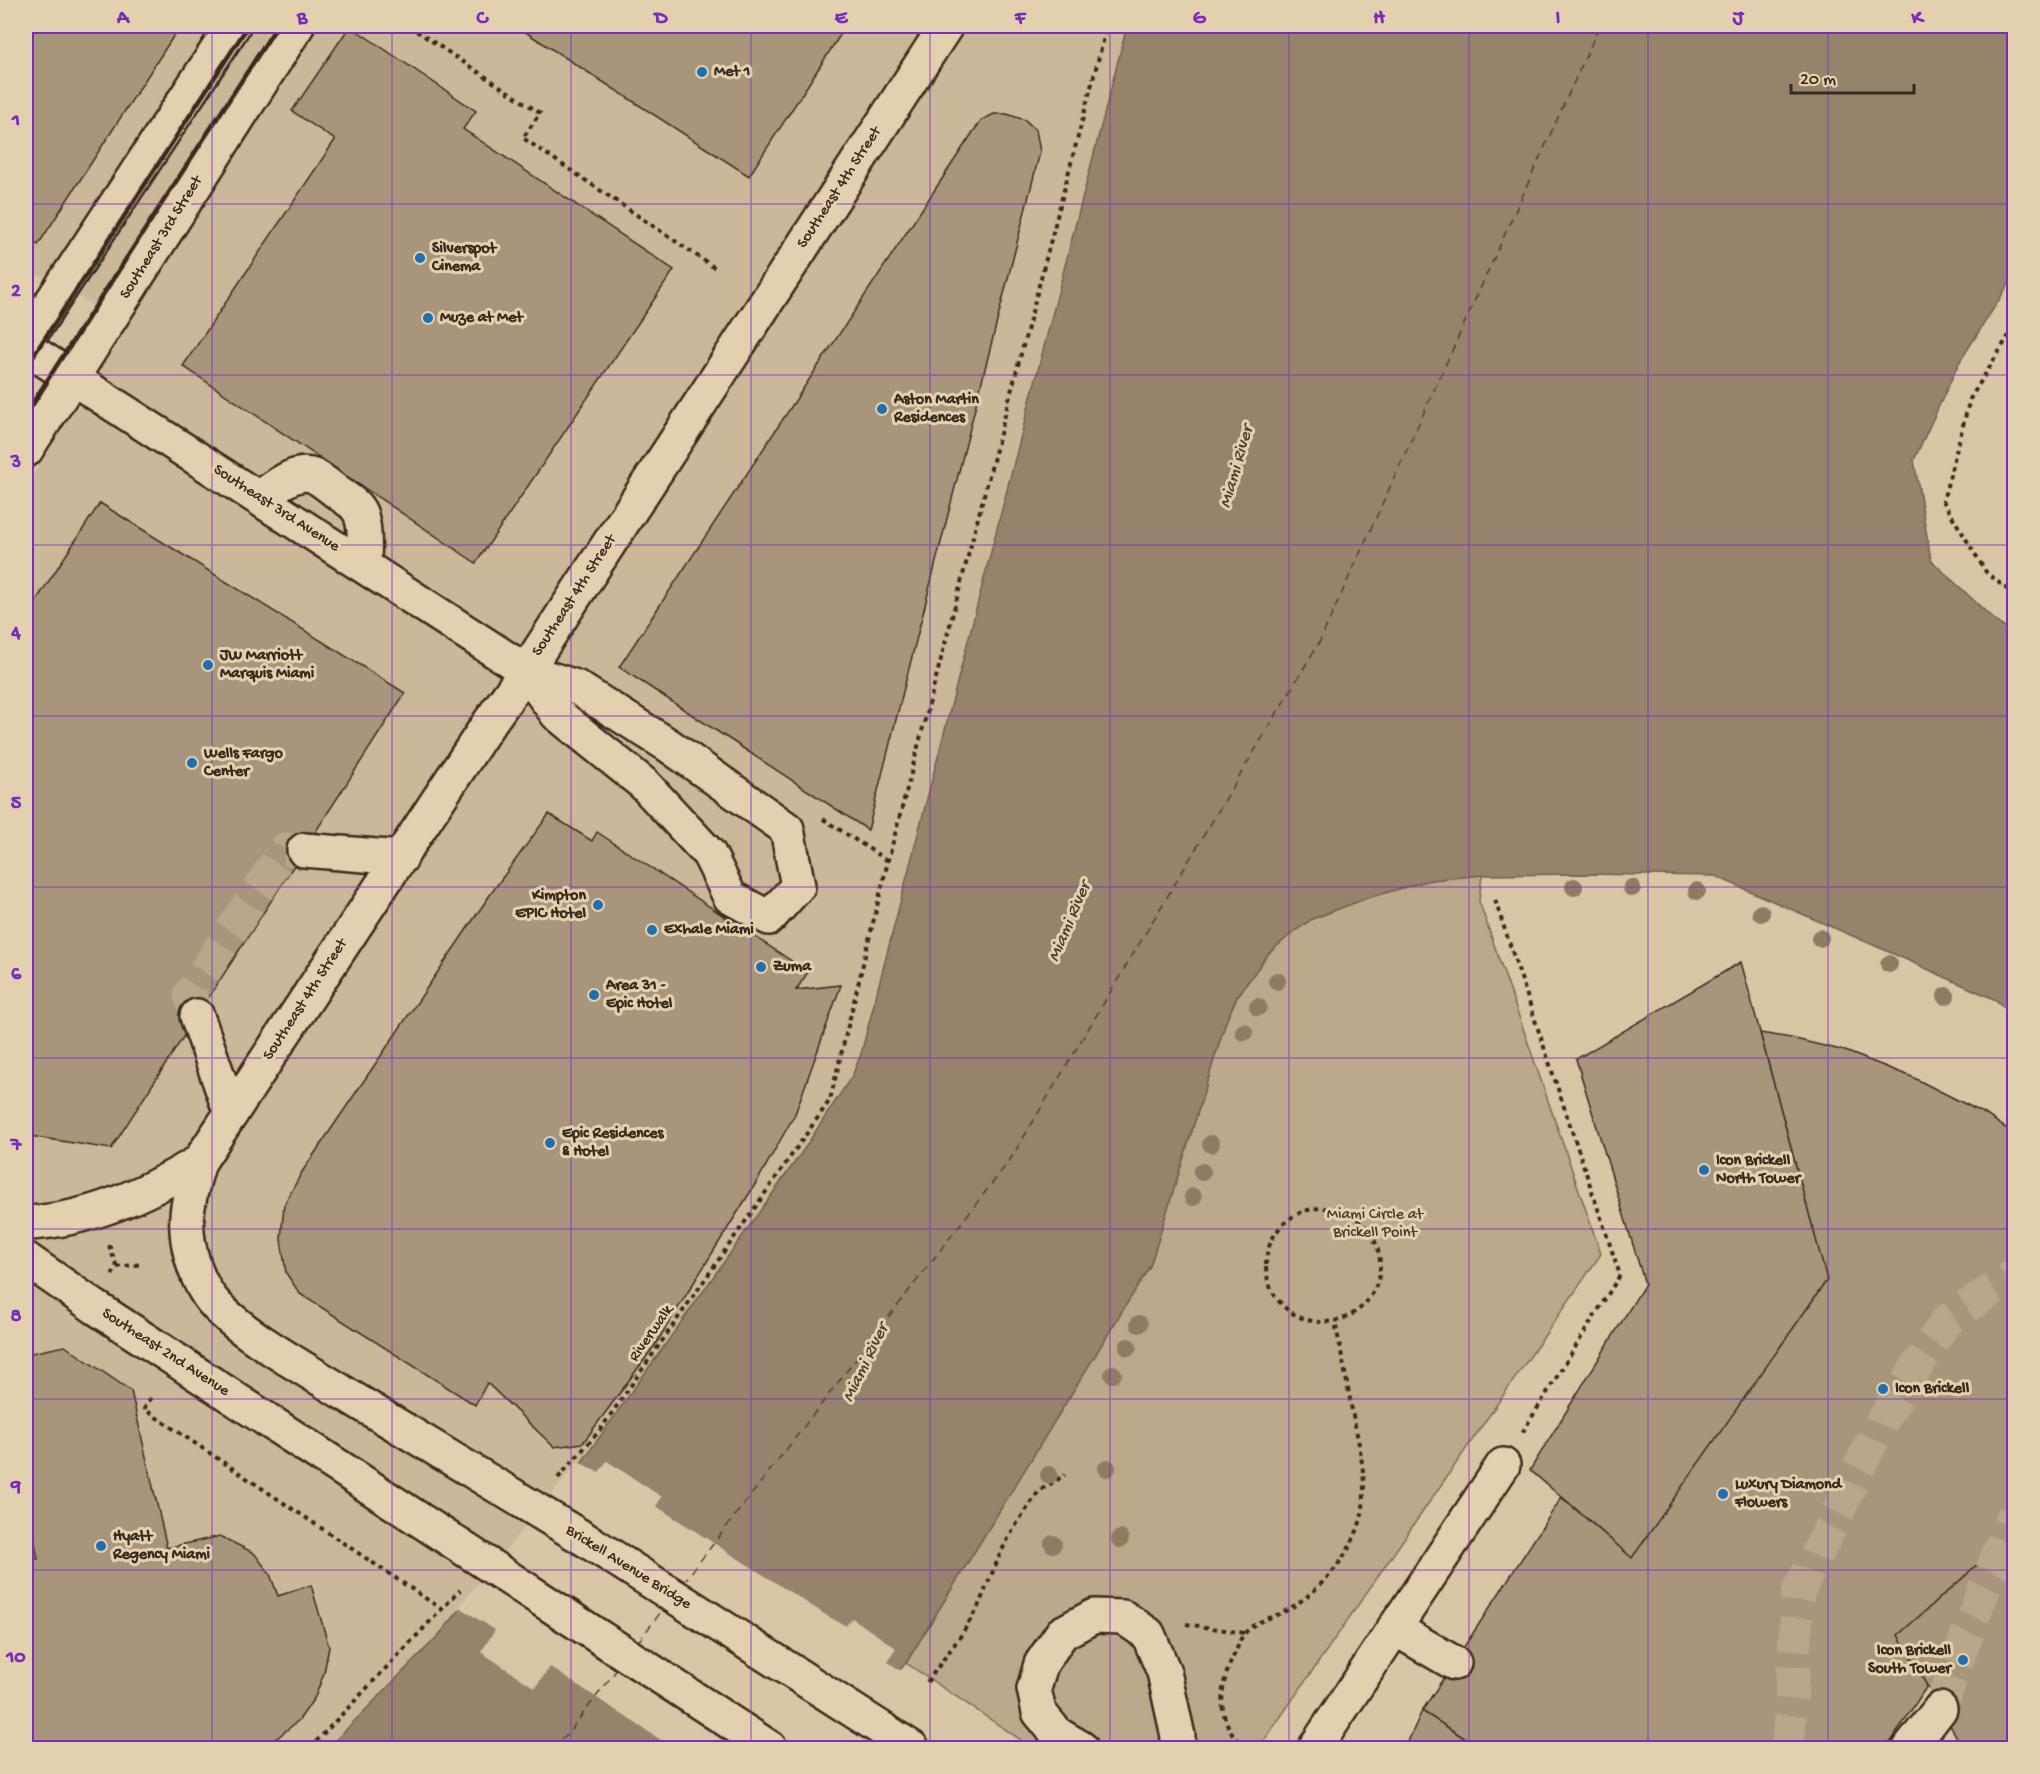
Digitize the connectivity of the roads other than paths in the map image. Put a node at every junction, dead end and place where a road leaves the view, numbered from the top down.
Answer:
1 (233, 26) edge
2 (297, 26) edge
3 (946, 26) edge
4 (26, 341) edge
5 (26, 348) edge
6 (72, 378) junction
7 (26, 450) edge
8 (258, 498) junction
9 (364, 566) junction
10 (526, 671) junction
11 (303, 850) tunnel mouth
12 (400, 858) junction
13 (197, 1016) tunnel mouth
14 (231, 1114) junction
15 (199, 1162) junction
16 (26, 1223) edge
17 (26, 1258) edge
18 (1503, 1465) road end
19 (1394, 1628) junction
20 (1454, 1663) dead end
21 (1940, 1709) tunnel mouth
22 (770, 1749) edge
23 (912, 1749) edge
24 (1081, 1749) edge
25 (1177, 1749) edge
26 (1315, 1749) edge
27 (1910, 1749) edge

1 - 4 main road
2 - 6 main road, Southeast 3rd Street
3 - 10 main road, Southeast 4th Street
5 - 6 main road, Southeast 3rd Avenue
6 - 7 main road, Southeast 3rd Street
6 - 8 main road, Southeast 3rd Avenue
8 - 9 main road, Southeast 3rd Avenue
8 - 9 main road
9 - 10 main road, Southeast 3rd Avenue
10 - 10 main road
10 - 12 main road, Southeast 4th Street
11 - 12 main road
12 - 14 main road, Southeast 4th Street
13 - 14 main road
14 - 15 main road, Southeast 4th Street
15 - 16 main road
15 - 23 main road, Brickell Avenue Bridge, bridge
17 - 22 main road, Southeast 2nd Avenue, bridge
18 - 19 main road
19 - 20 main road
19 - 26 main road
21 - 27 main road
24 - 25 main road

